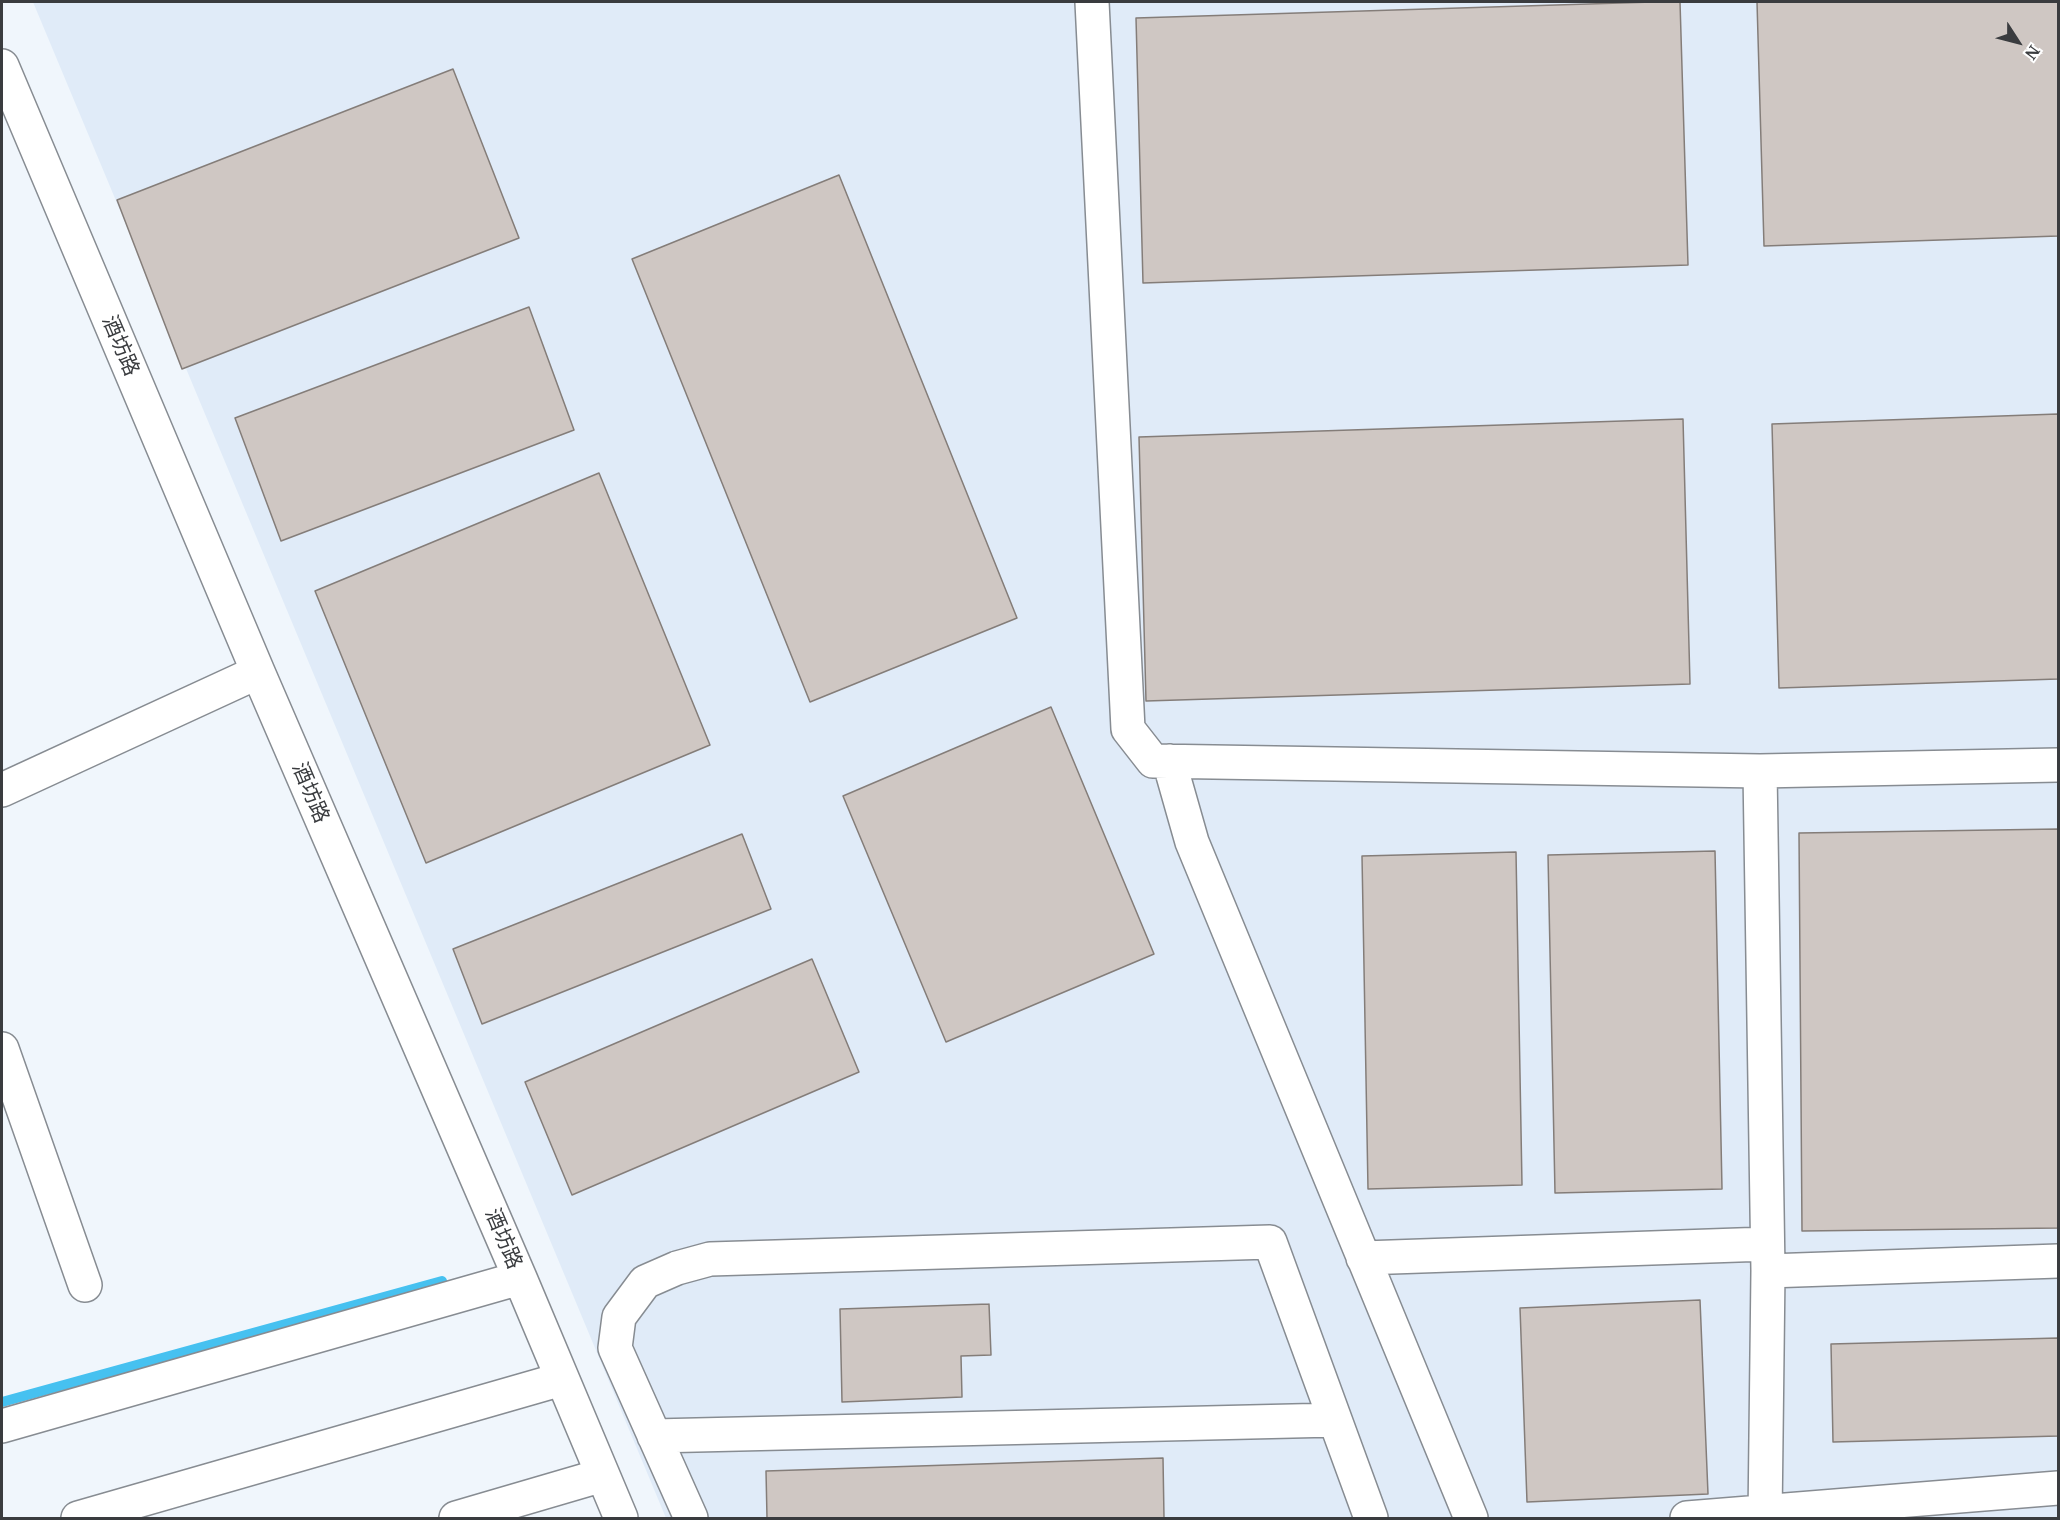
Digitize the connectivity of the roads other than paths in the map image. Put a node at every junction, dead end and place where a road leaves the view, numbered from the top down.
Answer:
1 (1092, 2) edge
2 (4, 81) edge
3 (258, 672) junction
4 (1169, 761) junction
5 (2058, 765) edge
6 (1760, 771) junction
7 (2, 790) edge
8 (2, 1049) edge
9 (1363, 1258) junction
10 (1768, 1258) junction
11 (2058, 1261) edge
12 (520, 1278) junction
13 (86, 1285) dead end
14 (562, 1379) junction
15 (1335, 1420) junction
16 (2, 1426) edge
17 (654, 1436) junction
18 (603, 1475) junction
19 (2058, 1488) edge
20 (1765, 1515) edge
21 (78, 1518) edge
22 (456, 1518) edge
23 (621, 1518) edge
24 (691, 1518) edge
25 (1371, 1518) edge
26 (1471, 1518) edge
27 (1687, 1518) edge

1 - 4 street
2 - 3 street, 酒坊路
3 - 7 street
3 - 12 street, 酒坊路
4 - 6 street
4 - 9 street
5 - 6 street
6 - 10 street
8 - 13 street
9 - 10 street
9 - 26 street
10 - 11 street
10 - 20 street
12 - 14 street, 酒坊路
12 - 16 street
14 - 18 street, 酒坊路
14 - 21 street
15 - 17 street
15 - 17 street
15 - 25 street
17 - 24 street
18 - 22 street
18 - 23 street, 酒坊路
19 - 20 street
20 - 27 street

